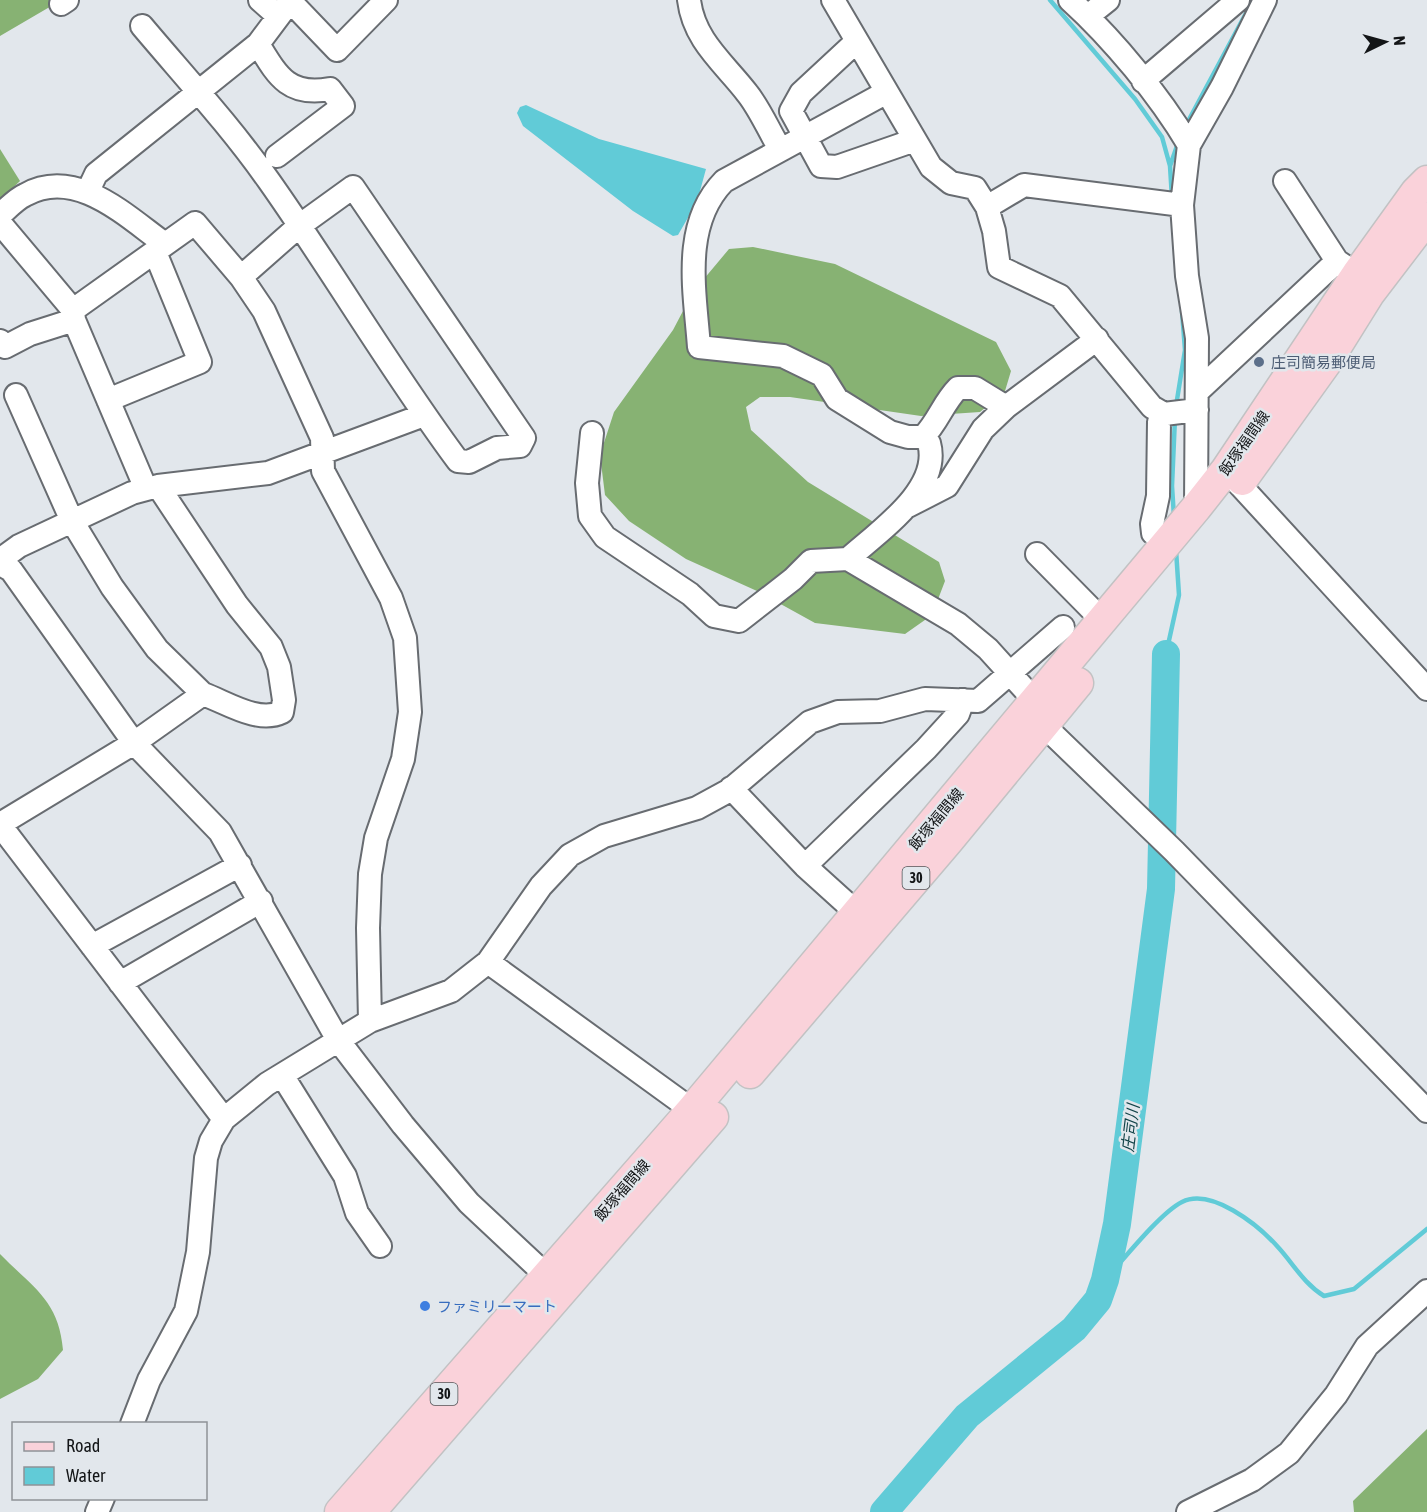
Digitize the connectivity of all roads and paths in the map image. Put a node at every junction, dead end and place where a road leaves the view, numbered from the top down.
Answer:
1 (260, 0) edge
2 (386, 0) edge
3 (689, 0) edge
4 (833, 0) edge
5 (1070, 0) edge
6 (1108, 0) edge
7 (1238, 0) edge
8 (1265, 0) edge
9 (287, 6) edge
10 (1088, 16) junction
11 (142, 26) dead end
12 (857, 41) junction
13 (258, 44) junction
14 (1143, 81) junction
15 (887, 92) junction
16 (199, 93) junction
17 (803, 136) junction
18 (915, 140) junction
19 (1189, 145) junction
20 (780, 149) junction
21 (277, 156) dead end
22 (1285, 181) dead end
23 (1427, 181) edge
24 (88, 191) junction
25 (1182, 205) junction
26 (987, 207) junction
27 (0, 215) edge
28 (1427, 218) edge
29 (0, 223) edge
30 (299, 226) junction
31 (160, 248) junction
32 (1347, 267) junction
33 (241, 277) junction
34 (74, 315) junction
35 (1097, 339) junction
36 (0, 342) edge
37 (16, 395) dead end
38 (108, 400) junction
39 (1197, 401) junction
40 (1006, 407) junction
41 (1164, 414) junction
42 (424, 415) junction
43 (592, 433) dead end
44 (923, 437) junction
45 (322, 454) junction
46 (1233, 477) junction
47 (152, 487) junction
48 (1196, 508) junction
49 (904, 509) junction
50 (72, 521) junction
51 (1168, 542) junction
52 (1037, 554) dead end
53 (848, 559) junction
54 (0, 562) edge
55 (1103, 621) junction
56 (1063, 627) dead end
57 (1011, 674) junction
58 (1427, 689) edge
59 (203, 693) junction
60 (963, 700) junction
61 (1036, 712) junction
62 (134, 743) junction
63 (731, 788) junction
64 (0, 824) edge
65 (240, 865) junction
66 (805, 866) junction
67 (261, 901) junction
68 (857, 913) junction
69 (92, 946) junction
70 (488, 962) junction
71 (120, 983) junction
72 (370, 1021) junction
73 (338, 1040) junction
74 (282, 1075) junction
75 (692, 1110) junction
76 (1427, 1111) edge
77 (224, 1119) junction
78 (380, 1246) dead end
79 (548, 1276) junction
80 (1427, 1291) edge
81 (133, 1422) edge
82 (340, 1512) edge
83 (370, 1512) edge
84 (1188, 1512) edge

1 - 9 street
2 - 9 street
3 - 20 street
4 - 12 street
5 - 10 street
6 - 10 street
7 - 14 street
8 - 19 street
9 - 13 street
10 - 14 street
11 - 16 street
12 - 15 street
12 - 17 street
13 - 16 street
13 - 21 street
14 - 19 street
15 - 17 street
15 - 18 street
16 - 24 street
16 - 30 street
17 - 18 street
17 - 20 street
18 - 26 street
19 - 25 street
20 - 44 street
22 - 32 street
23 - 32 main road, 飯塚福間線 / 30
24 - 27 street
24 - 31 street
25 - 26 street
25 - 39 street
26 - 35 street
28 - 46 main road, 飯塚福間線 / 30
29 - 34 street
30 - 33 street
30 - 42 street
30 - 42 street
31 - 33 street
31 - 34 street
31 - 38 street
32 - 39 street
32 - 46 main road, 飯塚福間線 / 30
33 - 45 street
34 - 36 street
34 - 38 street
35 - 40 street
35 - 41 street
37 - 50 street
38 - 47 street
39 - 41 street
39 - 48 street
40 - 44 street
40 - 49 street
41 - 51 street
42 - 45 street
43 - 53 street
44 - 49 street
45 - 47 street
45 - 72 street
46 - 48 main road, 飯塚福間線 / 30
46 - 58 street
46 - 61 main road, 飯塚福間線 / 30
47 - 50 street
47 - 59 street
48 - 51 main road, 飯塚福間線 / 30
49 - 53 street
50 - 54 street
50 - 59 street
51 - 55 main road, 飯塚福間線 / 30
52 - 55 street
53 - 57 street
54 - 62 street
55 - 61 main road, 飯塚福間線 / 30
56 - 57 street
57 - 60 street
57 - 61 street
59 - 62 street
60 - 63 street
60 - 66 street
61 - 68 main road, 飯塚福間線 / 30
61 - 76 street
61 - 83 main road, 飯塚福間線 / 30
62 - 64 street
62 - 65 street
63 - 66 street
63 - 70 street
64 - 69 street
65 - 67 street
65 - 69 street
66 - 68 street
67 - 71 street
67 - 73 street
68 - 75 main road, 飯塚福間線 / 30
69 - 71 street
70 - 72 street
70 - 75 street
71 - 77 street
72 - 73 street
73 - 74 street
73 - 79 street
74 - 77 street
74 - 78 street
75 - 79 main road, 飯塚福間線 / 30
77 - 81 street
79 - 82 main road, 飯塚福間線 / 30
80 - 84 street

